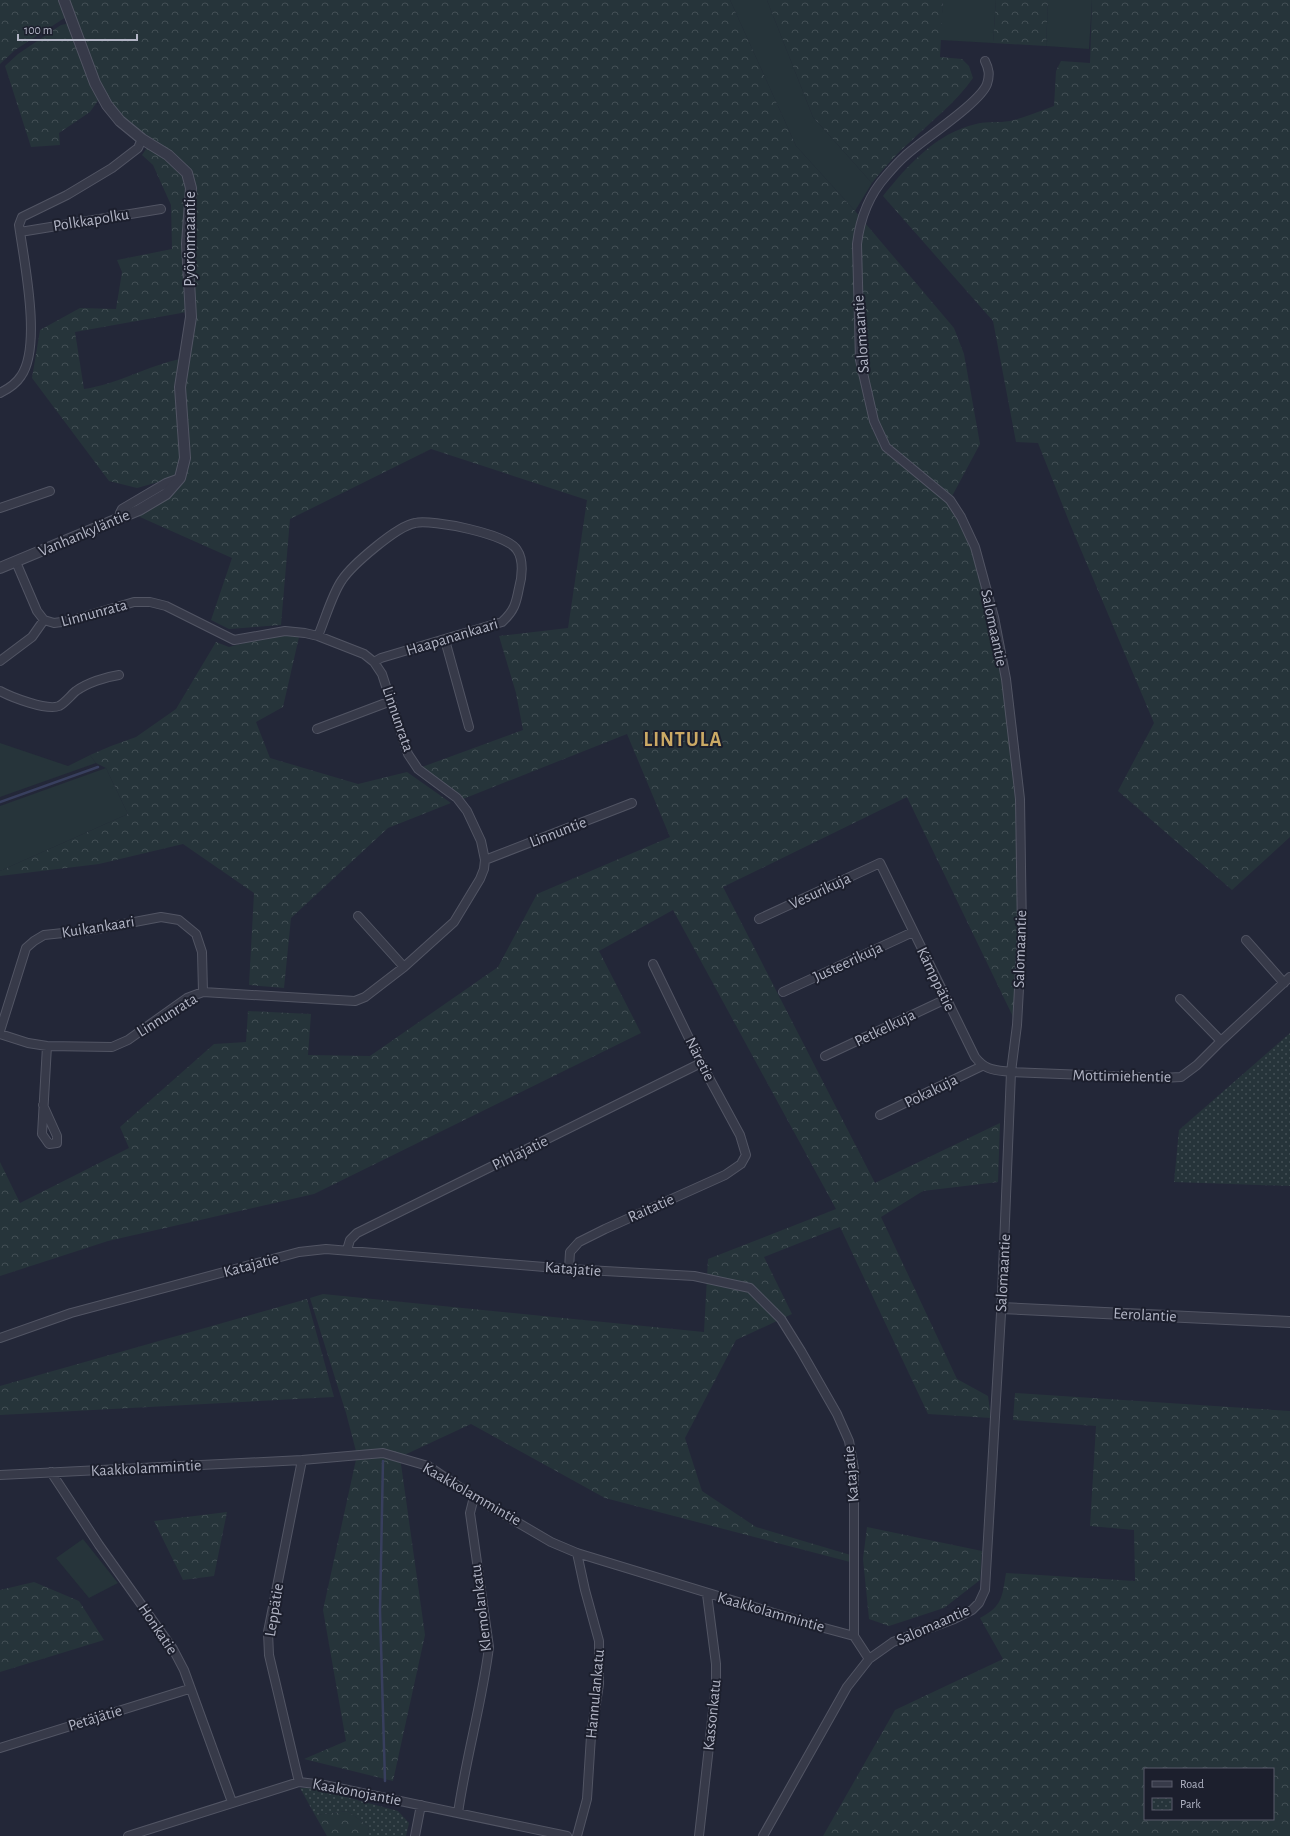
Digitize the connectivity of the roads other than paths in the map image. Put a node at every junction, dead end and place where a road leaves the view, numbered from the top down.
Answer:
1 (64, 0) edge
2 (985, 61) dead end
3 (142, 139) junction
4 (161, 209) dead end
5 (20, 232) junction
6 (0, 393) edge
7 (180, 478) junction
8 (50, 491) dead end
9 (166, 494) joint
10 (0, 508) edge
11 (121, 517) junction
12 (16, 562) junction
13 (0, 568) edge
14 (44, 620) junction
15 (318, 636) junction
16 (445, 640) junction
17 (0, 661) edge
18 (374, 662) junction
19 (119, 675) dead end
20 (0, 690) edge
21 (391, 701) junction
22 (468, 727) dead end
23 (318, 729) dead end
24 (632, 803) dead end
25 (485, 860) junction
26 (880, 863) joint
27 (358, 916) dead end
28 (760, 919) dead end
29 (913, 932) junction
30 (1246, 940) dead end
31 (653, 964) dead end
32 (404, 967) junction
33 (1287, 980) edge
34 (203, 992) junction
35 (783, 992) dead end
36 (946, 999) junction
37 (1180, 999) dead end
38 (0, 1031) edge
39 (0, 1034) edge
40 (1221, 1041) junction
41 (47, 1046) junction
42 (825, 1056) dead end
43 (702, 1063) junction
44 (982, 1066) junction
45 (1011, 1072) junction
46 (43, 1106) dead end
47 (880, 1115) dead end
48 (746, 1155) joint
49 (347, 1250) junction
50 (568, 1269) junction
51 (1001, 1308) junction
52 (1290, 1322) edge
53 (0, 1338) edge
54 (302, 1460) junction
55 (51, 1472) junction
56 (0, 1475) edge
57 (474, 1497) junction
58 (577, 1553) junction
59 (707, 1594) junction
60 (854, 1636) junction
61 (869, 1659) junction
62 (189, 1689) junction
63 (0, 1748) edge
64 (300, 1782) junction
65 (232, 1802) junction
66 (421, 1805) junction
67 (458, 1813) junction
68 (128, 1836) edge
69 (415, 1836) edge
70 (567, 1836) edge
71 (577, 1836) edge
72 (699, 1836) edge
73 (763, 1836) edge

1 - 3 street, Pyörönmaantie
2 - 45 street, Salomaantie
3 - 5 street
3 - 7 street, Pyörönmaantie
4 - 5 street, Polkkapolku
5 - 6 street
7 - 9 street, Pyörönmaantie
7 - 11 street
8 - 10 street
9 - 11 street, Vanhankyläntie
11 - 12 street, Vanhankyläntie
12 - 13 street, Vanhankyläntie
12 - 14 street, Linnunrata
14 - 15 street, Linnunrata
14 - 17 street
15 - 16 street, Haapanankaari
15 - 18 street, Linnunrata
16 - 18 street, Haapanankaari
16 - 22 street
18 - 21 street, Linnunrata
19 - 20 street
21 - 23 street
21 - 25 street, Linnunrata
24 - 25 street, Linnuntie
25 - 32 street, Linnunrata
26 - 28 street, Vesurikuja
26 - 29 street, Kämppätie
27 - 32 street
29 - 35 street, Justeerikuja
29 - 36 street, Kämppätie
30 - 33 street
31 - 43 street, Näretie
32 - 34 street, Linnunrata
33 - 40 street, Mottimiehentie
34 - 38 street, Kuikankaari
34 - 41 street, Linnunrata
36 - 42 street, Petkelkuja
36 - 44 street, Kämppätie
37 - 40 street
39 - 41 street, Linnunrata
40 - 45 street, Mottimiehentie
41 - 46 street
43 - 48 street, Näretie
43 - 49 street, Pihlajatie
44 - 45 street
44 - 47 street, Pokakuja
45 - 51 street, Salomaantie
48 - 50 street, Raitatie
49 - 50 street, Katajatie
49 - 53 street, Katajatie
50 - 60 street, Katajatie
51 - 52 street, Eerolantie
51 - 61 street, Salomaantie
54 - 55 street, Kaakkolammintie
54 - 57 street, Kaakkolammintie
54 - 64 street, Leppätie
55 - 56 street, Kaakkolammintie
55 - 62 street, Honkatie
57 - 58 street, Kaakkolammintie
57 - 67 street, Klemolankatu
58 - 59 street, Kaakkolammintie
58 - 71 street, Hannulankatu
59 - 60 street, Kaakkolammintie
59 - 72 street, Kassonkatu
60 - 61 street
61 - 73 street, Salomaantie
62 - 63 street, Petäjätie
62 - 65 street, Honkatie
64 - 65 street, Kaakonojantie
64 - 66 street, Kaakonojantie
65 - 68 street, Kaakonojantie
66 - 67 street, Kaakonojantie
66 - 69 street
67 - 70 street, Kaakonojantie

